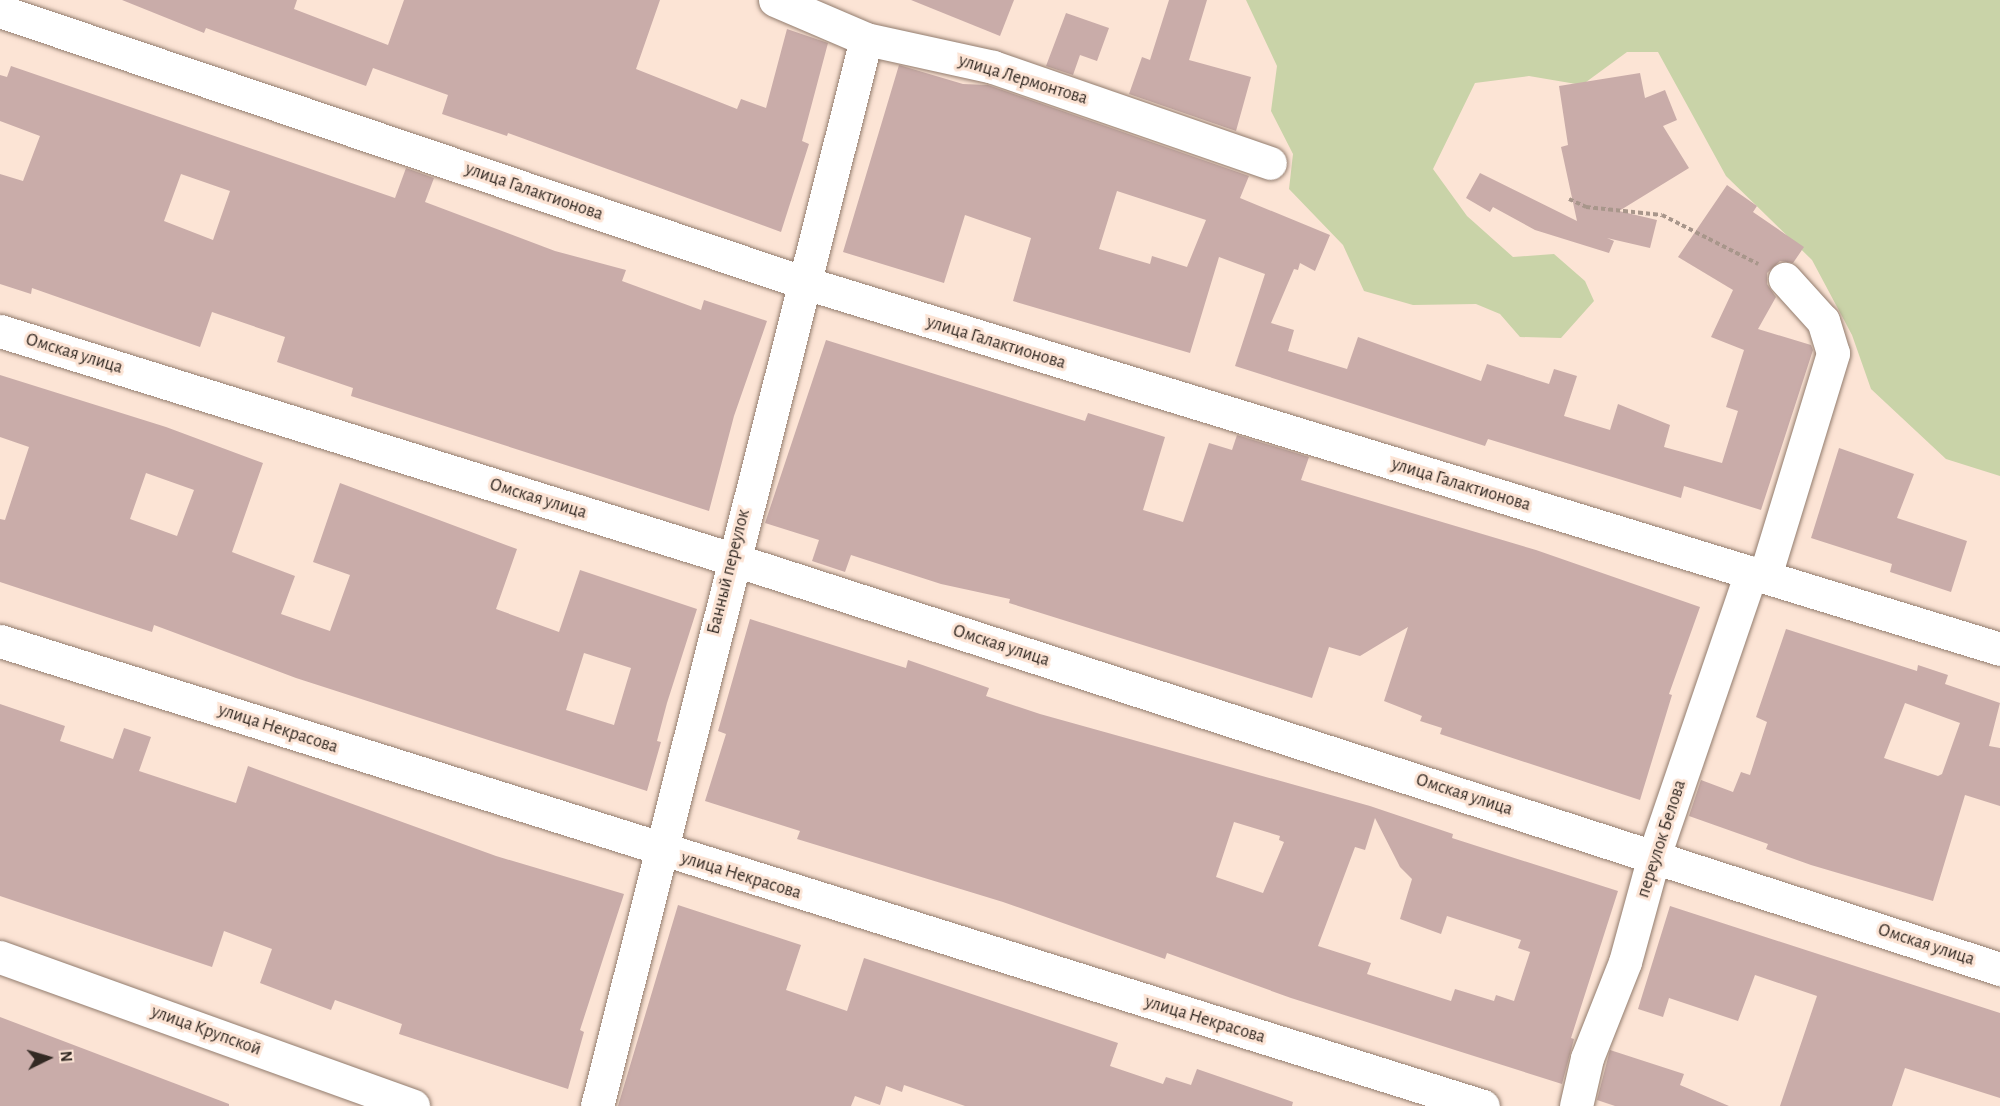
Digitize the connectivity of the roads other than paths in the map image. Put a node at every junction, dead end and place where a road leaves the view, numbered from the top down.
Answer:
1 (776, 0) edge
2 (0, 11) edge
3 (834, 11) edge
4 (866, 39) junction
5 (1270, 163) dead end
6 (1785, 279) road end
7 (802, 282) junction
8 (0, 331) edge
9 (732, 559) junction
10 (1758, 574) junction
11 (0, 641) edge
12 (2000, 649) edge
13 (660, 850) junction
14 (1654, 856) junction
15 (0, 957) edge
16 (2000, 969) edge
17 (413, 1106) edge
18 (597, 1106) edge
19 (1483, 1106) edge
20 (1576, 1106) edge

1 - 3 street, улица Лермонтова
2 - 7 street, улица Галактионова
3 - 4 street, улица Лермонтова
4 - 5 street, улица Лермонтова
4 - 7 street, Банный переулок
6 - 10 street, переулок Белова
7 - 9 street, Банный переулок
7 - 10 street, улица Галактионова
8 - 9 street, Омская улица
9 - 13 street, Банный переулок
9 - 14 street, Омская улица
10 - 12 street, улица Галактионова
10 - 14 street, переулок Белова
11 - 13 street, улица Некрасова
13 - 18 street, Банный переулок
13 - 19 street, улица Некрасова
14 - 16 street, Омская улица
14 - 20 street, переулок Белова
15 - 17 street, улица Крупской

